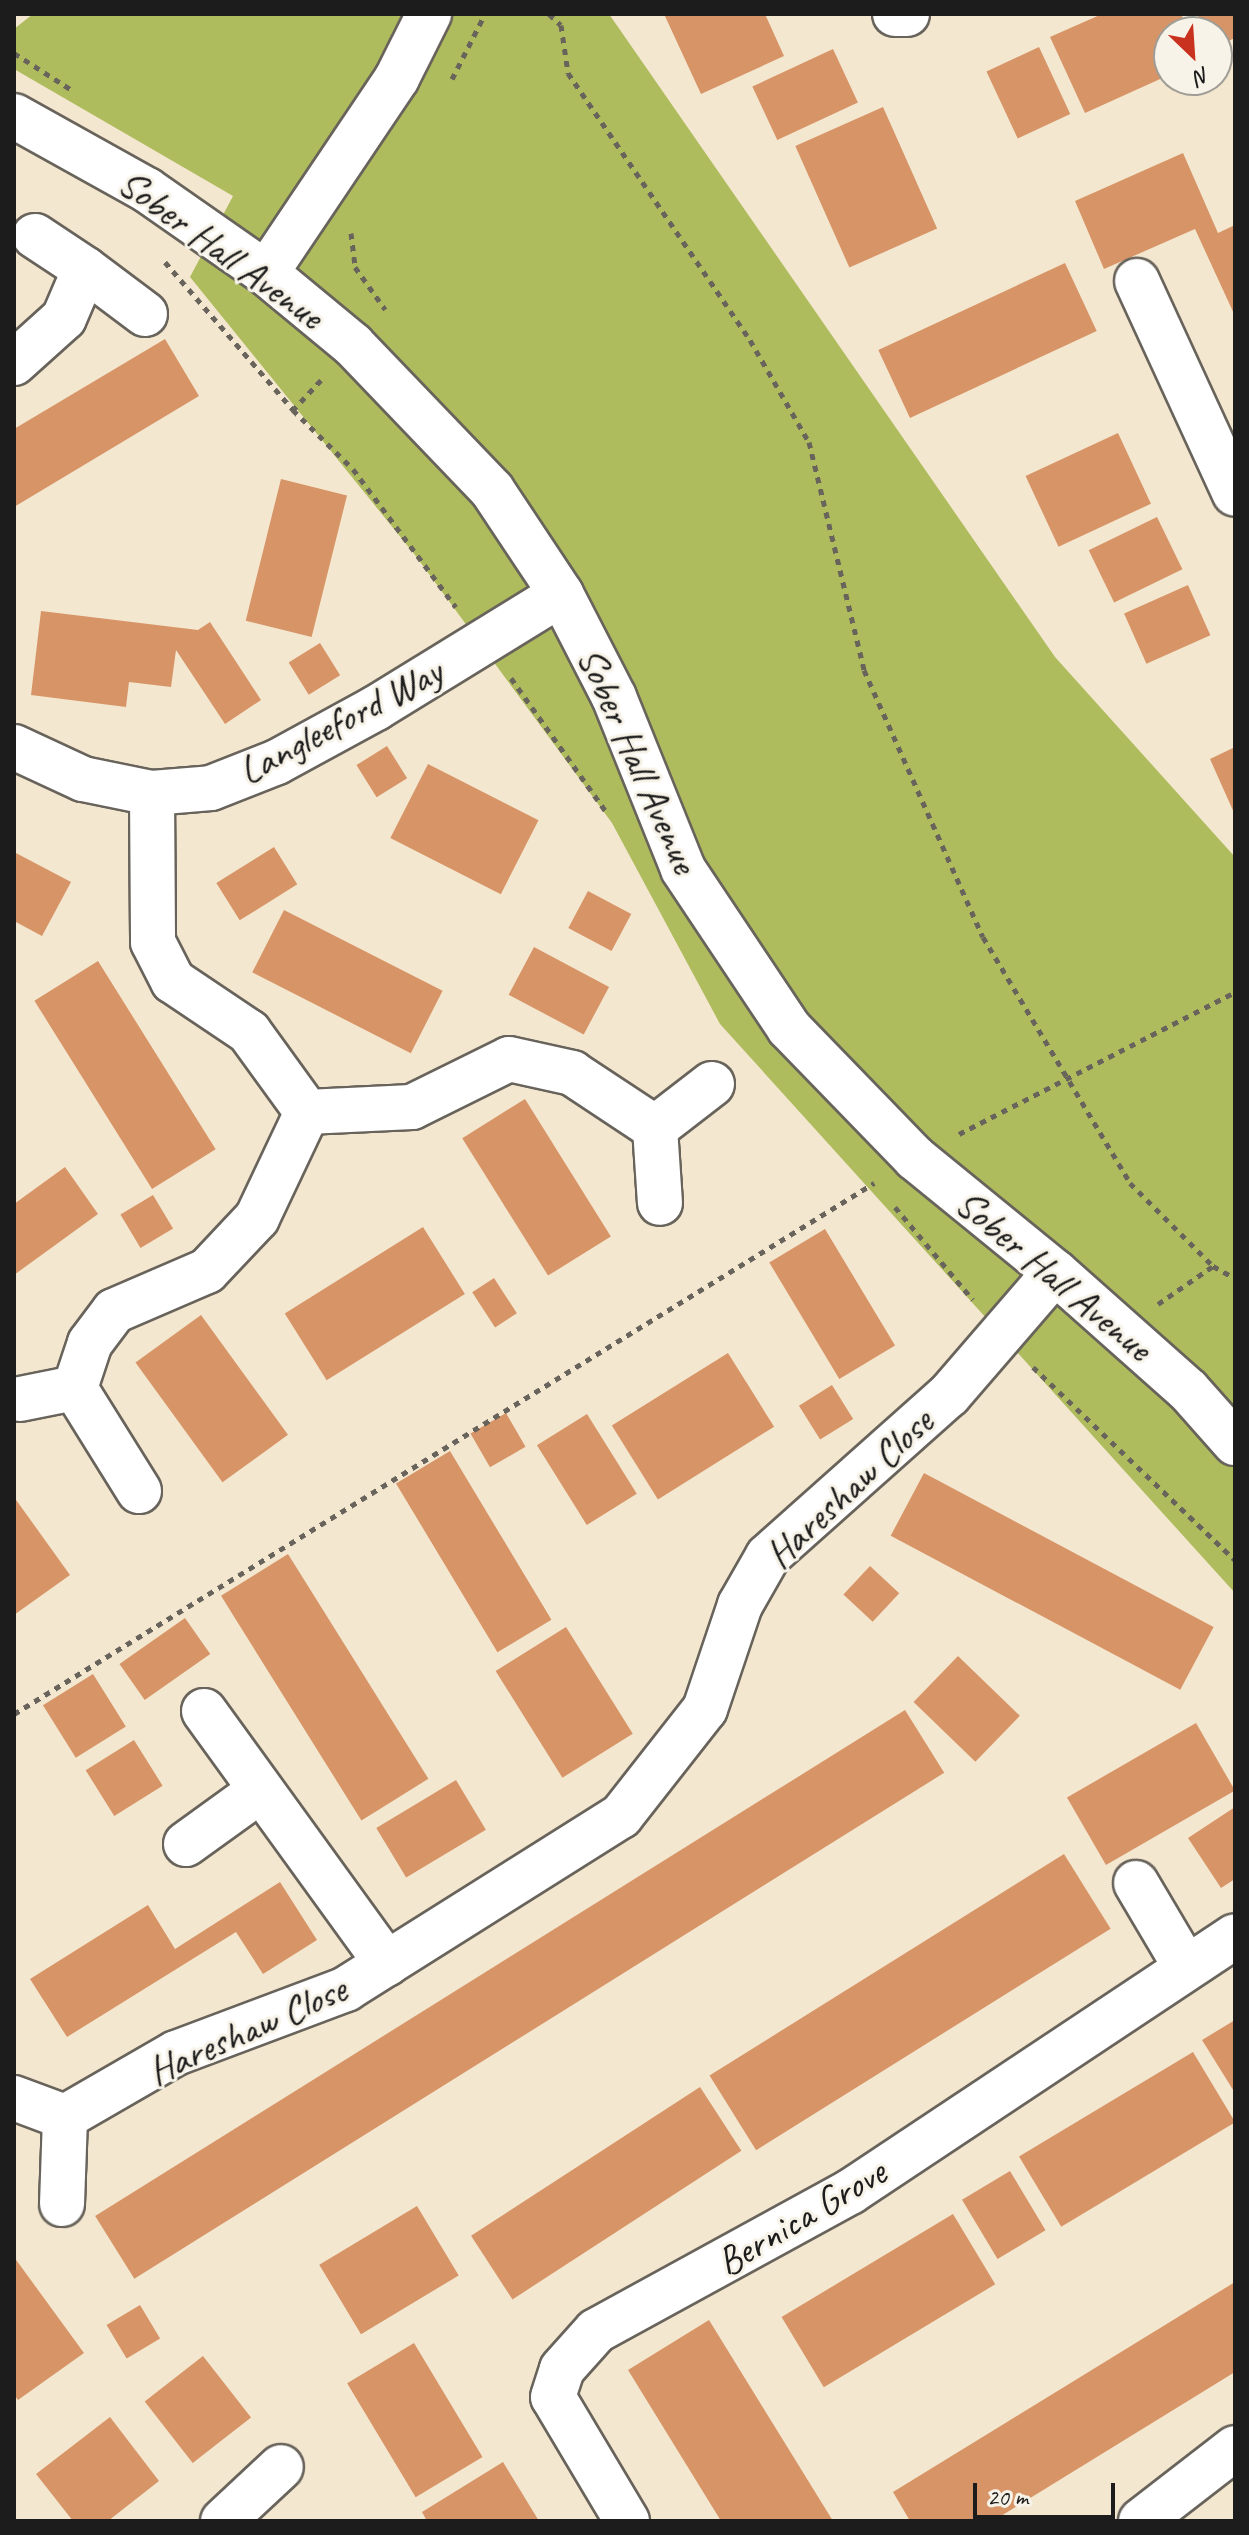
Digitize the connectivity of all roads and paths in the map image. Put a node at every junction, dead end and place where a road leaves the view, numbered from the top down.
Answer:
1 (429, 14) edge
2 (549, 14) edge
3 (895, 14) edge
4 (907, 14) edge
5 (14, 53) edge
6 (70, 89) dead end
7 (14, 116) edge
8 (35, 236) dead end
9 (85, 269) junction
10 (266, 273) junction
11 (1137, 281) dead end
12 (145, 314) dead end
13 (14, 363) edge
14 (1235, 494) edge
15 (561, 594) junction
16 (14, 747) edge
17 (152, 793) junction
18 (1235, 992) edge
19 (1067, 1074) junction
20 (712, 1084) dead end
21 (307, 1112) junction
22 (655, 1128) junction
23 (915, 1158) junction
24 (660, 1203) dead end
25 (1213, 1266) junction
26 (1055, 1272) junction
27 (1235, 1278) edge
28 (1164, 1315) dead end
29 (75, 1388) junction
30 (20, 1399) dead end
31 (1235, 1443) edge
32 (139, 1491) dead end
33 (204, 1711) dead end
34 (14, 1714) edge
35 (261, 1790) junction
36 (186, 1844) dead end
37 (1136, 1883) dead end
38 (1235, 1936) edge
39 (387, 1964) junction
40 (1185, 1966) junction
41 (14, 2098) edge
42 (65, 2117) junction
43 (62, 2204) dead end
44 (1235, 2448) edge
45 (281, 2467) dead end
46 (223, 2521) edge
47 (627, 2521) edge
48 (1141, 2521) edge

1 - 10 street
2 - 19 path
3 - 4 street
5 - 6 path
7 - 10 street, Sober Hall Avenue
8 - 9 street
9 - 12 street
9 - 13 street
10 - 15 street, Sober Hall Avenue
11 - 14 street
15 - 17 street, Langleeford Way
15 - 23 street, Sober Hall Avenue
16 - 17 street, Langleeford Way
17 - 21 street
18 - 19 path
19 - 23 path
19 - 25 path
20 - 22 street
21 - 22 street
21 - 29 street
22 - 24 street
23 - 26 street, Sober Hall Avenue
23 - 34 path
25 - 27 path
25 - 28 path
26 - 31 street, Sober Hall Avenue
26 - 39 street, Hareshaw Close
29 - 30 street
29 - 32 street
33 - 35 street, Hareshaw Close
35 - 36 street
35 - 39 street, Hareshaw Close
37 - 40 street
38 - 40 street, Bernica Grove
39 - 42 street, Hareshaw Close
40 - 47 street, Bernica Grove
41 - 42 street
42 - 43 street
44 - 48 street
45 - 46 street

